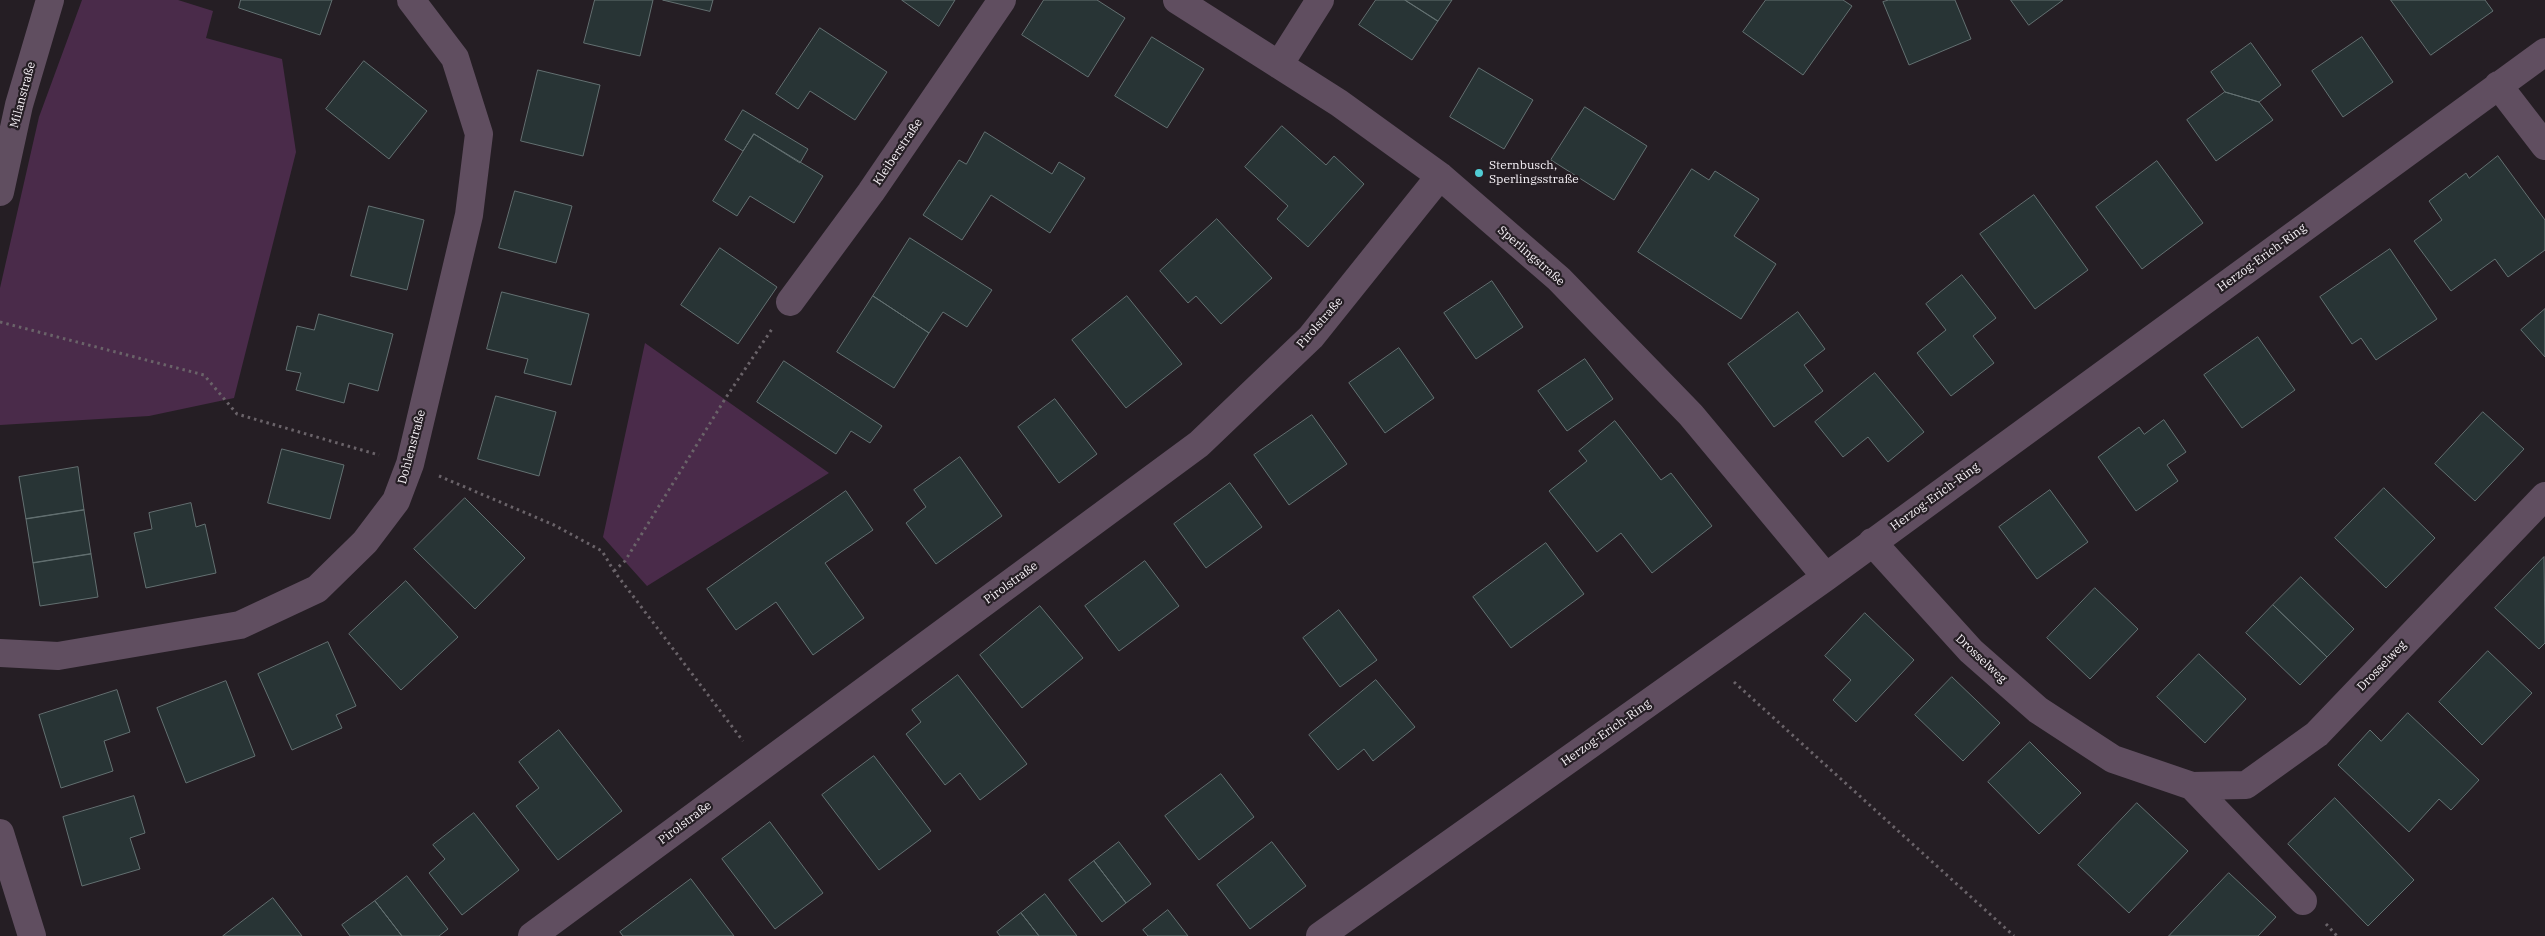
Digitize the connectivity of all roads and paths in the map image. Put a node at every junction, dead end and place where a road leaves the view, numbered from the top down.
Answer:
1 (50, 0) edge
2 (411, 0) edge
3 (1002, 0) edge
4 (1177, 0) edge
5 (1320, 0) edge
6 (2545, 52) edge
7 (1279, 65) junction
8 (2498, 85) junction
9 (10, 104) edge
10 (2545, 146) edge
11 (1440, 176) junction
12 (0, 192) edge
13 (790, 302) joint
14 (0, 322) edge
15 (410, 464) junction
16 (2545, 496) edge
17 (1872, 542) junction
18 (614, 571) junction
19 (1826, 577) junction
20 (0, 654) edge
21 (1710, 659) junction
22 (761, 766) junction
23 (2192, 786) junction
24 (0, 832) edge
25 (2302, 901) dead end
26 (32, 936) edge
27 (532, 936) edge
28 (1320, 936) edge
29 (2014, 936) edge

1 - 9 street, Milanstraße
2 - 15 street, Dohlenstraße
3 - 13 street, Kleiberstraße
4 - 7 street, Sperlingstraße
5 - 7 street
6 - 8 street, Herzog-Erich-Ring
7 - 11 street, Sperlingstraße
8 - 10 street
8 - 17 street, Herzog-Erich-Ring
9 - 12 street, Milanstraße
11 - 19 street, Sperlingstraße
11 - 22 street, Pirolstraße
13 - 18 path
14 - 15 path
15 - 18 path
15 - 20 street, Dohlenstraße
16 - 23 street, Drosselweg
17 - 19 street, Herzog-Erich-Ring
17 - 23 street, Drosselweg
18 - 22 path
19 - 21 street, Herzog-Erich-Ring
21 - 28 street, Herzog-Erich-Ring
21 - 29 path
22 - 27 street, Pirolstraße
23 - 25 street, Drosselweg
24 - 26 street

